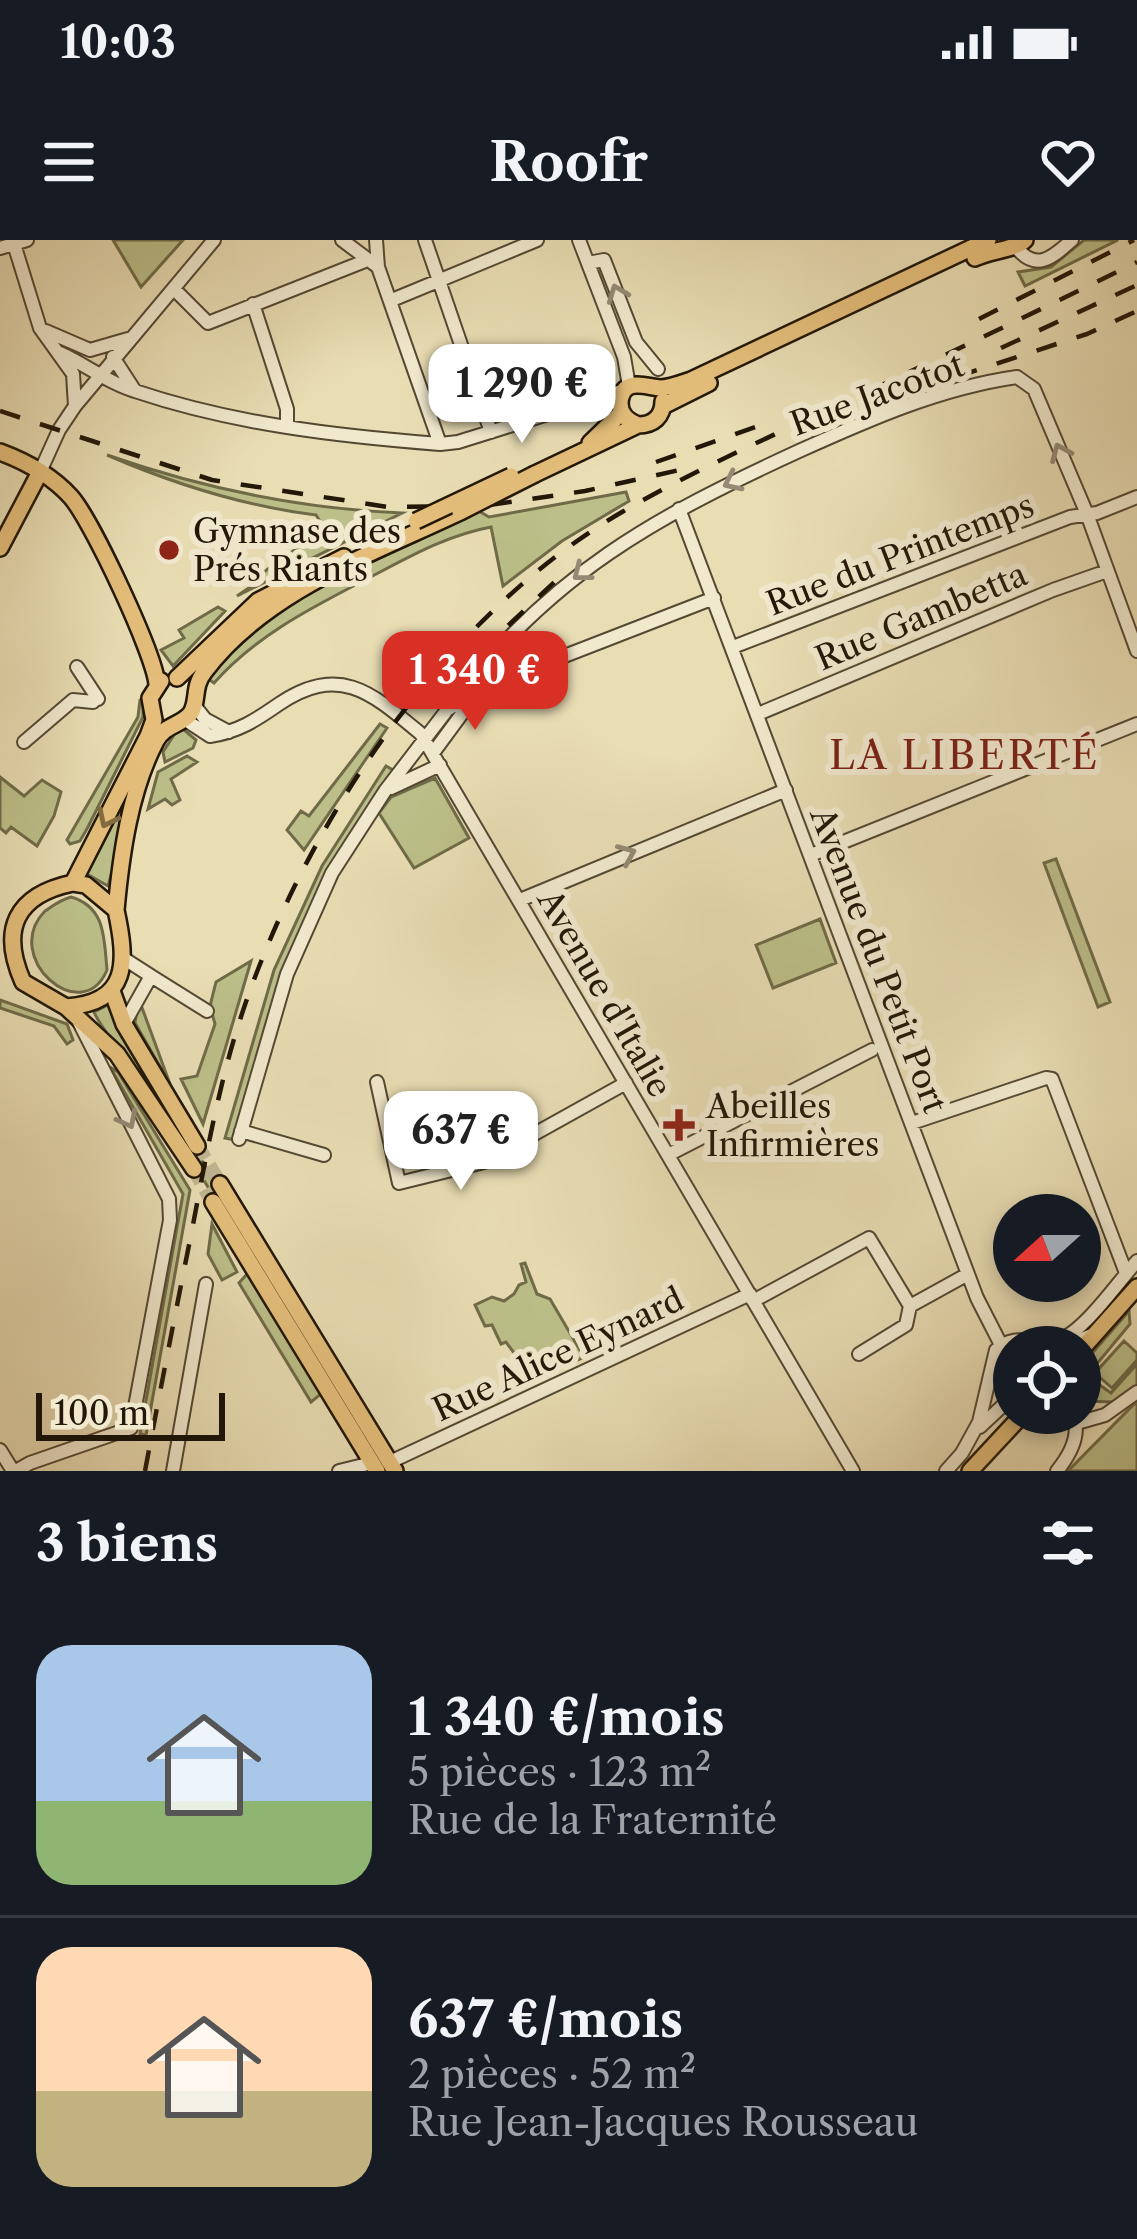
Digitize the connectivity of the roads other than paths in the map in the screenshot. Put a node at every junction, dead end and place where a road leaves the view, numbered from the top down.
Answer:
1 (214, 240) edge
2 (342, 240) edge
3 (376, 240) edge
4 (424, 240) edge
5 (537, 240) edge
6 (579, 240) edge
7 (1009, 243) edge
8 (14, 244) edge
9 (1066, 245) edge
10 (588, 263) junction
11 (372, 264) junction
12 (438, 281) junction
13 (174, 289) junction
14 (392, 300) junction
15 (254, 304) junction
16 (40, 328) junction
17 (129, 338) junction
18 (636, 342) junction
19 (622, 352) junction
20 (60, 353) junction
21 (107, 365) junction
22 (658, 369) dead end
23 (656, 388) junction
24 (136, 392) junction
25 (627, 395) junction
26 (75, 406) junction
27 (663, 406) junction
28 (638, 425) junction
29 (287, 427) junction
30 (491, 432) junction
31 (442, 443) junction
32 (0, 452) edge
33 (40, 472) junction
34 (1137, 497) edge
35 (679, 509) junction
36 (1087, 514) junction
37 (0, 548) edge
38 (1107, 571) junction
39 (714, 598) junction
40 (733, 647) junction
41 (1137, 651) edge
42 (77, 667) dead end
43 (169, 680) junction
44 (482, 688) junction
45 (453, 703) junction
46 (186, 710) junction
47 (154, 712) junction
48 (758, 714) junction
49 (1137, 724) edge
50 (425, 739) junction
51 (24, 742) dead end
52 (437, 759) junction
53 (786, 790) junction
54 (385, 791) junction
55 (811, 855) junction
56 (73, 883) junction
57 (520, 900) junction
58 (116, 910) junction
59 (8, 921) edge
60 (123, 958) junction
61 (151, 976) junction
62 (0, 978) edge
63 (21, 978) junction
64 (112, 991) junction
65 (71, 1011) junction
66 (207, 1011) dead end
67 (124, 1024) junction
68 (872, 1050) dead end
69 (376, 1082) dead end
70 (626, 1083) junction
71 (912, 1124) junction
72 (197, 1147) tunnel mouth
73 (324, 1155) dead end
74 (668, 1155) junction
75 (194, 1169) tunnel mouth
76 (220, 1184) tunnel mouth
77 (213, 1202) tunnel mouth
78 (1137, 1261) edge
79 (968, 1274) junction
80 (1131, 1280) edge
81 (206, 1284) dead end
82 (752, 1298) junction
83 (910, 1306) junction
84 (1080, 1326) edge
85 (1100, 1326) edge
86 (993, 1332) edge
87 (859, 1354) dead end
88 (993, 1357) edge
89 (1137, 1392) edge
90 (993, 1414) edge
91 (1101, 1415) edge
92 (974, 1432) junction
93 (1004, 1434) edge
94 (1071, 1434) edge
95 (0, 1450) edge
96 (383, 1467) edge
97 (14, 1471) edge
98 (172, 1471) edge
99 (342, 1471) edge
100 (853, 1471) edge
101 (946, 1471) edge
102 (970, 1471) edge
103 (1057, 1471) edge

1 - 13 street
2 - 11 street
3 - 11 street
4 - 12 street
5 - 12 street
6 - 10 street
7 - 9 street
7 - 23 main road
7 - 27 main road
8 - 16 street
18 -> 10 street
10 - 19 street
11 - 14 street
11 - 15 street
12 - 14 street
12 - 30 street
13 - 15 street
13 - 17 street
14 - 31 street
15 - 29 street
16 - 17 street
16 - 20 street
17 - 21 street
18 - 19 street
18 - 22 street
19 - 25 street
20 - 21 street
20 - 26 street
21 - 24 street
21 - 24 street
21 - 26 street
23 - 25 main road
23 - 27 main road
24 - 29 street
25 - 28 main road
25 - 30 street
25 - 43 main road, bridge
26 - 33 street
27 - 28 main road
28 - 46 main road, bridge
29 - 31 street
30 - 31 street
32 - 33 main road
33 - 37 main road
33 - 43 main road
34 - 36 street, Rue du Printemps
36 -> 35 street, Rue Jacotot
35 - 39 street, Avenue du Petit Port
35 -> 45 street
36 - 38 street, Rue Jacotot
36 - 40 street, Rue du Printemps
38 - 41 street, Rue Jacotot
38 - 48 street, Rue Gambetta
39 - 40 street, Avenue du Petit Port
39 - 44 street
40 - 48 street, Avenue du Petit Port
42 - 51 street
43 - 46 main road
43 - 47 main road
44 - 45 street
44 - 52 street
45 - 50 street
46 - 47 main road
46 - 50 street, Avenue d'Italie
46 - 58 main road
47 -> 56 main road
48 - 53 street, Avenue du Petit Port
49 - 55 street
50 - 52 street, Avenue d'Italie
50 - 54 street
52 - 54 street
52 - 57 street, Avenue d'Italie
53 - 55 street, Avenue du Petit Port
57 -> 53 street
54 - 73 street
55 - 71 street, Avenue du Petit Port
56 - 58 main road
56 - 59 main road
57 - 70 street, Avenue d'Italie
58 - 60 main road
59 - 63 main road
60 - 61 street
60 - 64 main road
61 - 66 street
61 - 67 street
62 - 63 main road
63 - 65 main road
64 - 65 main road
64 - 67 main road
65 - 75 main road
65 -> 97 street
67 - 72 main road
68 - 74 street
69 - 70 street
70 - 74 street, Avenue d'Italie
71 - 79 street, Avenue du Petit Port
71 - 80 street
74 - 82 street, Avenue d'Italie
76 - 96 main road
77 - 96 main road
78 - 80 street
79 - 83 street
79 - 86 street, Avenue du Petit Port
80 - 84 street
80 - 85 main road
81 - 98 street
82 - 83 street, Rue Alice Eynard
82 - 96 street, Rue Alice Eynard
82 - 100 street, Avenue d'Italie
83 - 87 street
88 - 92 street
89 - 91 street
90 - 92 street
92 - 101 street
93 - 102 main road
94 - 103 street
95 - 97 street
96 - 99 street, Rue Alice Eynard

